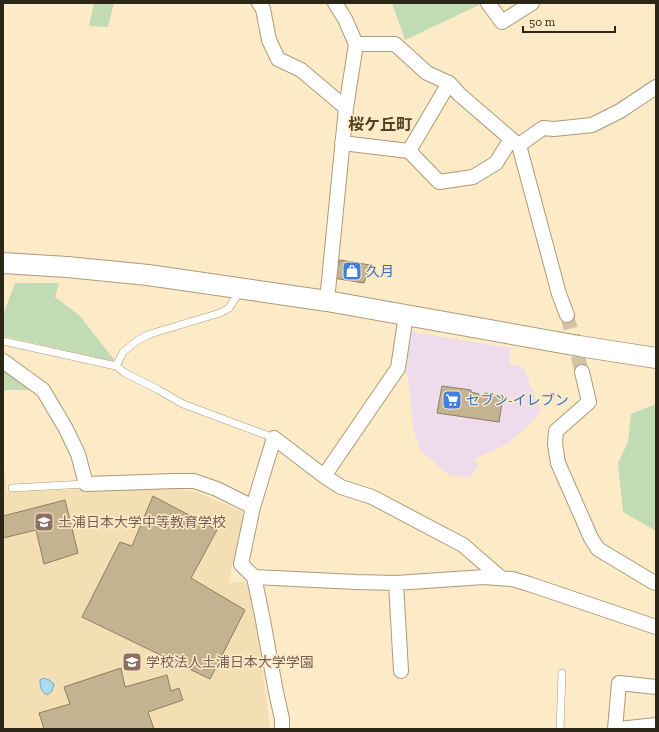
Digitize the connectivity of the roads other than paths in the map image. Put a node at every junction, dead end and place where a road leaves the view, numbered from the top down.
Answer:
1 (259, 3) edge
2 (335, 3) edge
3 (488, 3) edge
4 (532, 3) edge
5 (356, 44) junction
6 (448, 83) junction
7 (656, 87) edge
8 (346, 108) junction
9 (515, 142) junction
10 (342, 143) junction
11 (409, 151) junction
12 (3, 263) edge
13 (241, 288) junction
14 (327, 301) junction
15 (406, 315) junction
16 (567, 316) tunnel mouth
17 (3, 340) edge
18 (656, 358) edge
19 (3, 361) edge
20 (116, 366) junction
21 (582, 372) tunnel mouth
22 (274, 438) junction
23 (324, 476) junction
24 (86, 484) junction
25 (12, 488) dead end
26 (253, 507) junction
27 (254, 577) junction
28 (501, 578) junction
29 (396, 583) junction
30 (656, 583) edge
31 (656, 627) edge
32 (402, 671) dead end
33 (562, 673) dead end
34 (656, 687) edge
35 (656, 725) edge
36 (636, 728) edge
37 (282, 729) edge
38 (560, 729) edge
39 (615, 729) edge
40 (619, 729) edge

1 - 8 street
2 - 5 street
3 - 4 street
5 - 6 street
5 - 8 street
6 - 9 street
6 - 11 street
7 - 9 street
8 - 10 street
9 - 11 street
9 - 16 street
10 - 11 street
10 - 14 street
12 - 13 street
13 - 14 street
13 - 20 lane
14 - 15 street
15 - 18 street
15 - 23 street
17 - 20 lane
19 - 24 street
20 - 22 lane
21 - 30 street
22 - 23 street
22 - 26 street
23 - 28 street
24 - 25 lane
24 - 26 street
26 - 27 street
27 - 29 street
27 - 37 street
28 - 29 street
28 - 31 street
29 - 32 street
33 - 38 lane
34 - 39 street
35 - 36 street
36 - 40 street

